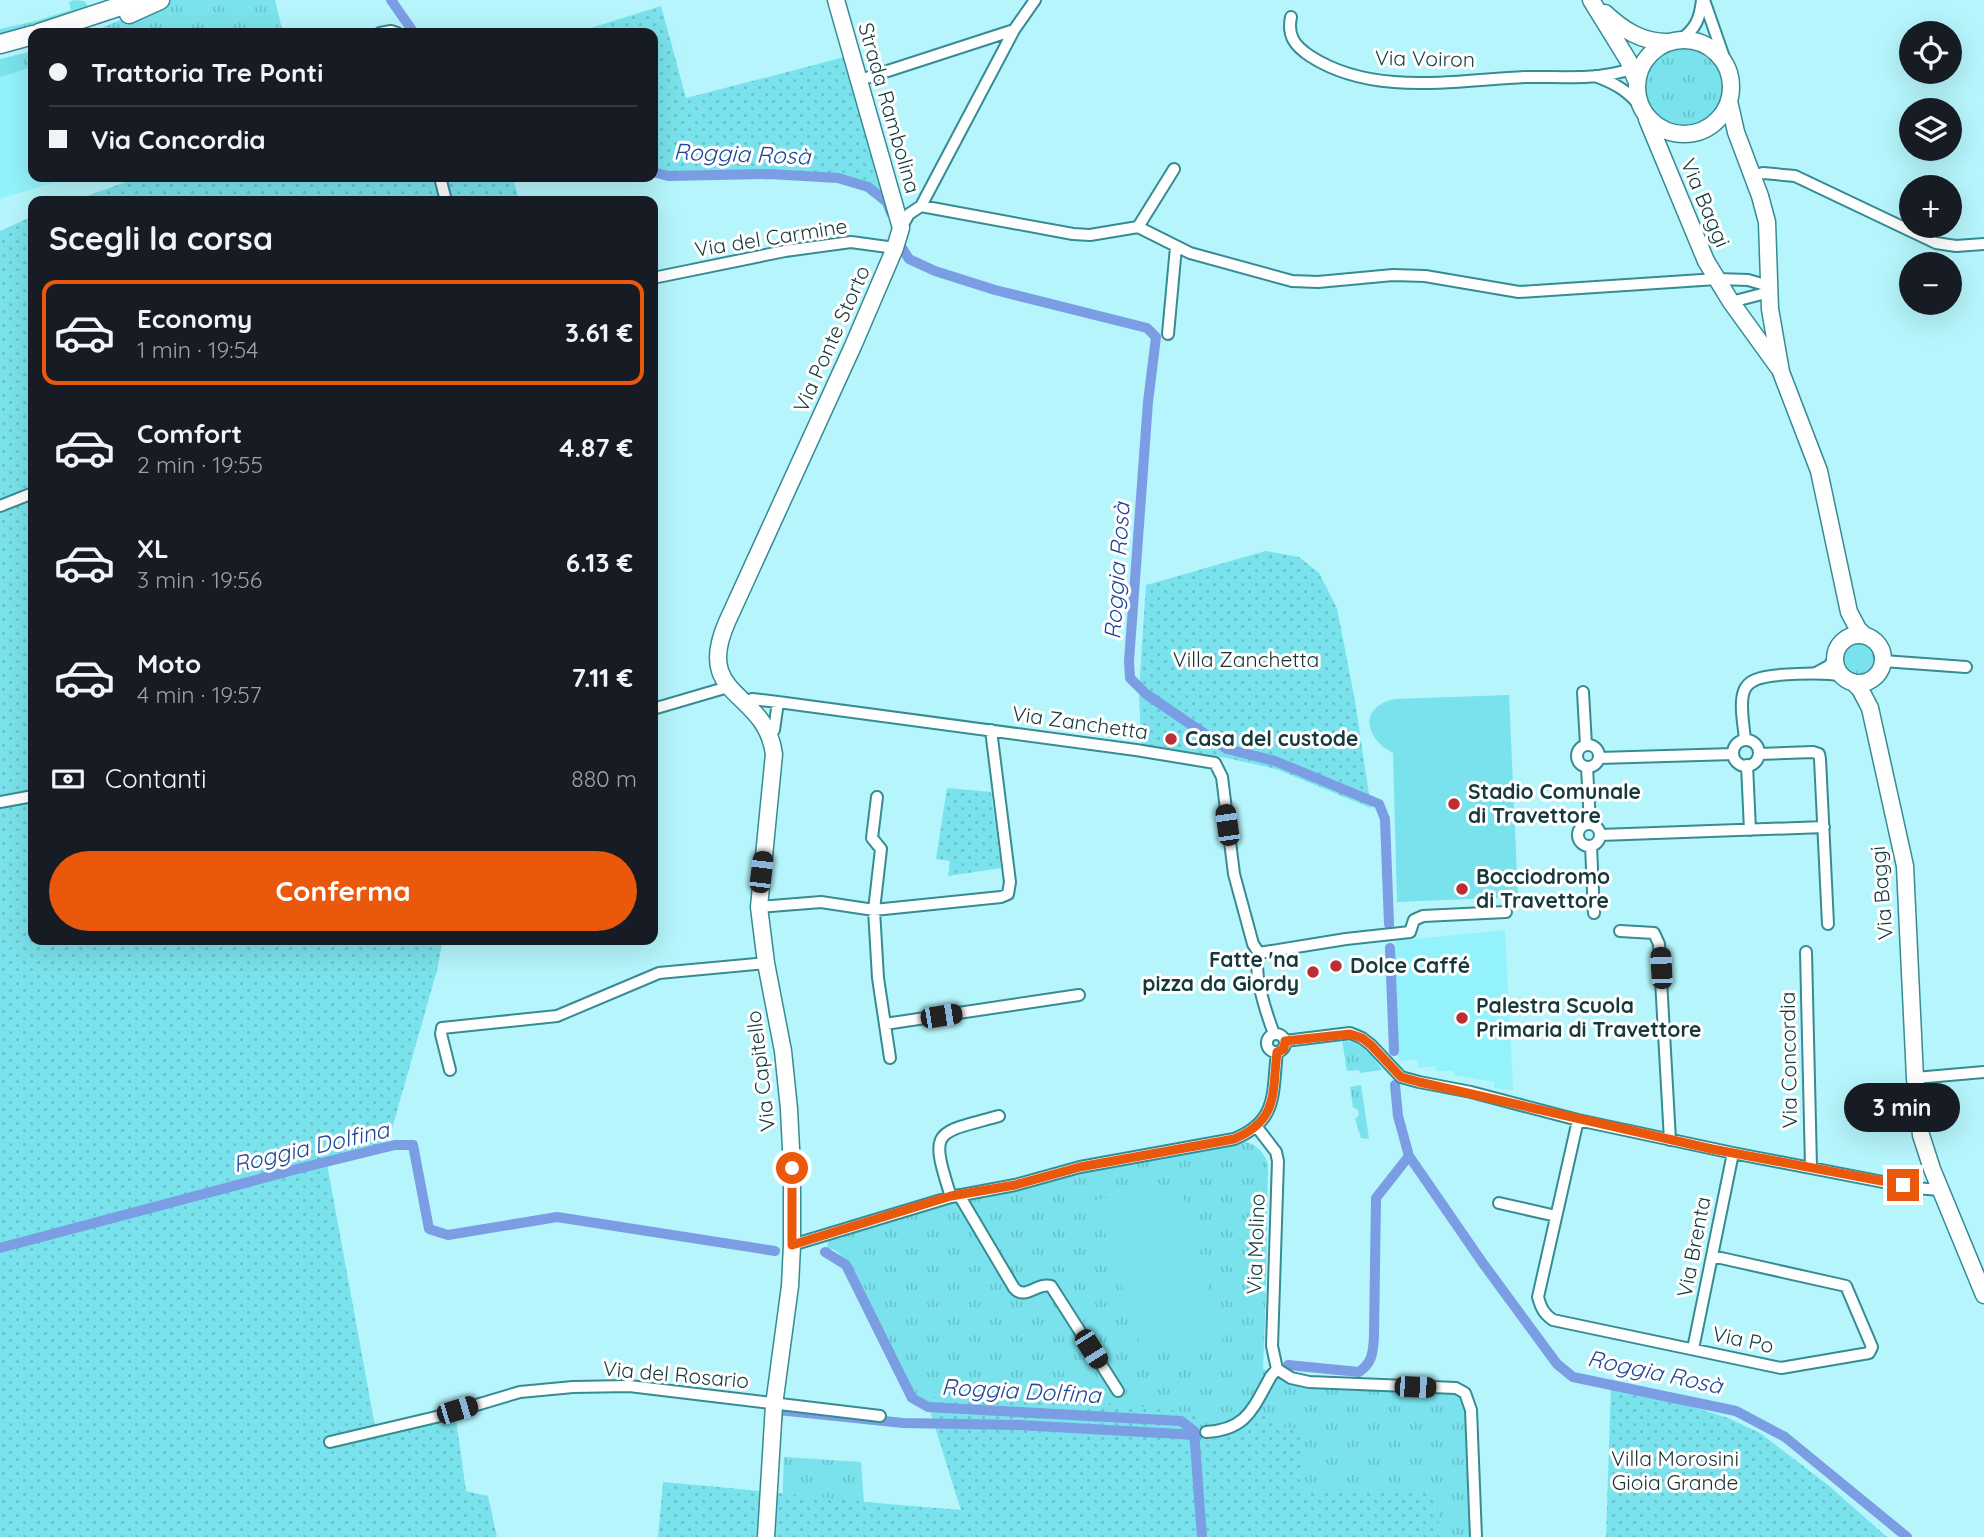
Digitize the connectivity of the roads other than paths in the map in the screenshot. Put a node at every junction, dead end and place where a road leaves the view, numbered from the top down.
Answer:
1 (139, 0) edge
2 (160, 0) edge
3 (836, 0) edge
4 (1035, 0) edge
5 (1591, 0) edge
6 (1703, 0) edge
7 (1291, 17) dead end
8 (54, 28) edge
9 (89, 28) edge
10 (1014, 30) junction
11 (28, 36) edge
12 (1674, 41) junction
13 (0, 44) edge
14 (28, 47) edge
15 (1621, 48) junction
16 (0, 55) edge
17 (1727, 66) junction
18 (1637, 71) junction
19 (1612, 73) junction
20 (1592, 75) junction
21 (860, 80) junction
22 (1730, 101) junction
23 (1643, 112) junction
24 (1174, 169) dead end
25 (1752, 176) junction
26 (921, 206) junction
27 (1138, 227) junction
28 (901, 228) junction
29 (1984, 244) edge
30 (1176, 247) junction
31 (895, 248) junction
32 (658, 277) edge
33 (1717, 279) junction
34 (1769, 286) junction
35 (1731, 302) junction
36 (1168, 334) dead end
37 (1781, 372) junction
38 (28, 495) edge
39 (0, 506) edge
40 (1849, 612) junction
41 (1864, 635) junction
42 (1846, 639) junction
43 (1835, 658) junction
44 (1883, 661) junction
45 (1966, 667) dead end
46 (1813, 674) junction
47 (1875, 678) junction
48 (1848, 679) junction
49 (728, 687) junction
50 (1584, 692) dead end
51 (778, 702) junction
52 (747, 703) junction
53 (658, 708) edge
54 (1870, 708) junction
55 (991, 730) junction
56 (769, 734) junction
57 (1745, 740) junction
58 (1586, 745) junction
59 (1733, 754) junction
60 (1759, 754) junction
61 (1599, 758) junction
62 (1746, 765) junction
63 (1587, 767) junction
64 (28, 797) edge
65 (877, 797) dead end
66 (0, 802) edge
67 (1590, 824) junction
68 (1824, 827) junction
69 (1750, 830) junction
70 (1600, 835) junction
71 (1591, 846) junction
72 (759, 907) junction
73 (874, 910) junction
74 (1506, 912) dead end
75 (1594, 913) dead end
76 (1828, 924) dead end
77 (1620, 931) dead end
78 (1806, 952) dead end
79 (1259, 953) junction
80 (766, 963) junction
81 (1079, 995) dead end
82 (885, 1024) junction
83 (1273, 1034) junction
84 (1285, 1041) junction
85 (1277, 1052) junction
86 (890, 1058) dead end
87 (450, 1070) dead end
88 (1984, 1072) edge
89 (1915, 1078) junction
90 (999, 1116) dead end
91 (1578, 1120) junction
92 (1256, 1126) junction
93 (1670, 1140) junction
94 (1732, 1153) junction
95 (1811, 1167) junction
96 (1941, 1190) junction
97 (955, 1196) junction
98 (1499, 1203) dead end
99 (1556, 1216) junction
100 (792, 1245) junction
101 (1712, 1256) junction
102 (1984, 1295) edge
103 (1693, 1349) junction
104 (1277, 1369) junction
105 (1118, 1391) dead end
106 (774, 1405) junction
107 (880, 1416) dead end
108 (1206, 1432) dead end
109 (330, 1442) dead end
110 (766, 1537) edge
111 (1476, 1537) edge

1 - 8 main road
2 - 9 main road
3 - 21 main road, Strada Rambolina
4 - 10 street, Via Ponte Storto
5 - 12 main road, Via Baggi
5 - 15 main road, Via Baggi
6 - 12 street, Via Baggi
6 - 17 street, Via Baggi
7 - 20 street, Via Voiron
10 - 21 street
10 - 26 street, Via Ponte Storto
11 - 13 main road
12 - 17 main road, Via Baggi
12 - 18 main road, Via Baggi
14 - 16 main road
15 - 18 main road, Via Baggi
15 - 19 street
17 - 22 main road, Via Baggi
18 - 19 street, Via Voiron
18 - 23 main road, Via Baggi
19 - 20 street, Via Voiron
20 - 23 street, Via Voiron
21 - 28 main road, Strada Rambolina
22 - 23 main road, Via Baggi
22 - 25 main road, Via Baggi
23 - 33 main road, Via Baggi
24 - 27 street
25 - 29 street
25 - 34 main road, Via Baggi
26 - 27 street
26 - 28 street, Via Ponte Storto
27 - 30 street
28 - 31 main road, Via Ponte Storto
30 - 33 street
30 - 36 street
31 - 32 street, Via del Carmine
31 - 49 main road, Via Ponte Storto
33 - 34 street
33 - 35 main road, Via Baggi
34 - 35 street
34 - 37 main road, Via Baggi
35 - 37 main road, Via Baggi
37 - 40 main road, Via Baggi
38 - 39 street
40 - 41 main road, Via Baggi
40 - 42 main road, Via Baggi
41 - 42 main road
41 - 44 main road, Via Baggi
42 - 43 main road, Via Baggi
43 - 46 street
43 - 48 main road, Via Baggi
44 - 45 street
44 - 47 main road, Via Baggi
46 - 48 street
46 - 57 street
47 - 48 main road
47 - 54 main road, Via Baggi
48 - 54 main road, Via Baggi
49 - 52 main road
49 - 53 street
50 - 58 street
51 - 52 street, Via Zanchetta
51 - 55 street, Via Zanchetta
51 - 56 street, Via Capitello
52 - 56 main road, Via Capitello
54 - 89 main road, Via Baggi
55 - 73 street
55 - 79 street, Via Zanchetta
56 - 72 main road, Via Capitello
57 - 59 street
57 - 60 street
58 - 61 street
58 - 63 street
59 - 61 street
59 - 62 street
60 - 62 street
60 - 68 street
61 - 63 street
62 - 69 street
63 - 67 street
64 - 66 street
65 - 73 street
67 - 70 street
67 - 71 street
68 - 69 street
68 - 76 street
69 - 70 street
70 - 71 street
71 - 75 street
72 - 73 street
72 - 80 main road, Via Capitello
73 - 82 street
74 - 79 street
77 - 93 street
78 - 95 street, Via Concordia
79 - 83 street, Via Zanchetta
80 - 87 street
80 - 100 main road, Via Capitello
81 - 82 street
82 - 86 street
83 - 84 street
83 - 85 street
84 - 85 street
84 - 91 street
85 - 92 street
88 - 89 street
89 - 96 main road, Via Baggi
90 - 97 street
91 - 93 street
91 - 99 street, Via Po
92 - 97 street
92 - 104 street, Via Molino
93 - 94 street
94 - 95 street
94 - 101 street, Via Brenta
95 - 96 street
96 - 102 main road, Via Baggi
97 - 100 street
97 - 105 street
98 - 99 street
99 - 103 street, Via Po
100 - 106 main road, Via Capitello
101 - 103 street, Via Brenta
101 - 103 street, Via Po
104 - 108 street
104 - 111 street
106 - 107 street
106 - 109 street, Via del Rosario
106 - 110 main road, Via Capitello

